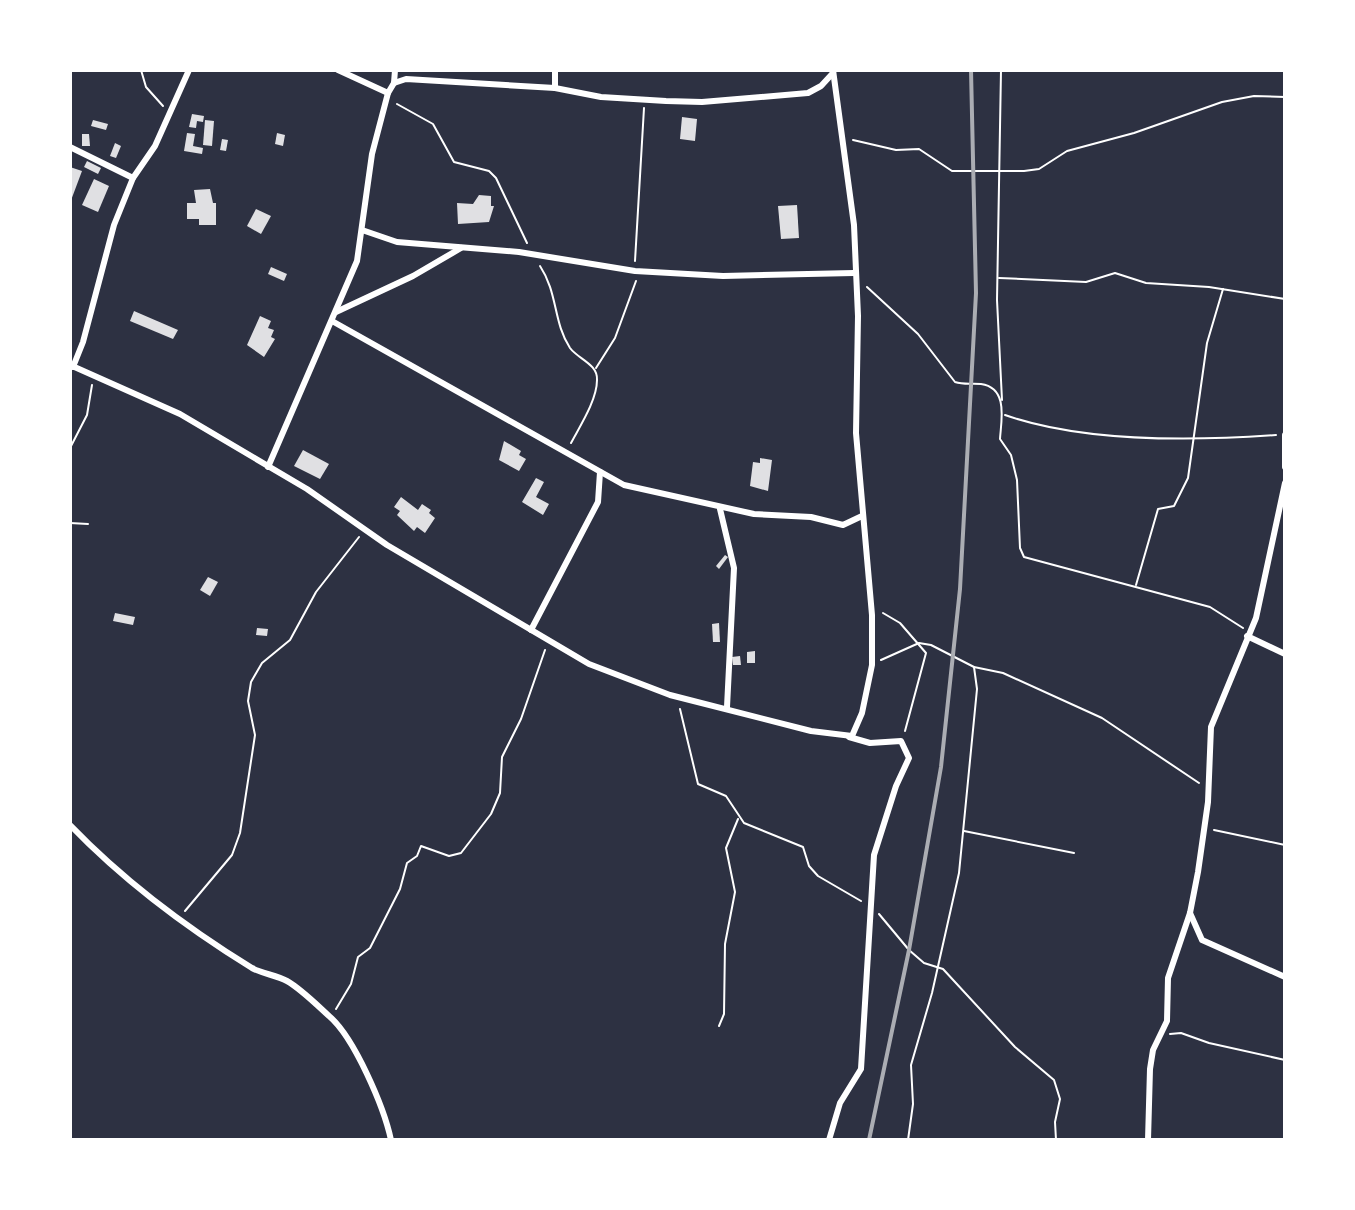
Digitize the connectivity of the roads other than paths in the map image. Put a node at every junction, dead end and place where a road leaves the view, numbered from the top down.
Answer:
1 (189, 70) edge
2 (338, 70) edge
3 (395, 70) edge
4 (555, 70) edge
5 (833, 71) edge
6 (394, 83) junction
7 (555, 88) junction
8 (388, 93) junction
9 (70, 147) edge
10 (133, 178) junction
11 (362, 230) junction
12 (461, 248) junction
13 (854, 273) junction
14 (336, 312) junction
15 (332, 321) junction
16 (72, 366) edge
17 (1285, 435) edge
18 (268, 467) junction
19 (1285, 467) edge
20 (600, 472) junction
21 (1285, 483) edge
22 (720, 509) junction
23 (862, 516) junction
24 (531, 630) junction
25 (1247, 636) junction
26 (1285, 654) edge
27 (727, 707) junction
28 (849, 737) junction
29 (70, 825) edge
30 (1190, 913) junction
31 (1285, 977) edge
32 (391, 1140) edge
33 (829, 1140) edge
34 (1148, 1140) edge

1 - 10 street
2 - 8 street
3 - 6 street
4 - 7 street
5 - 7 street
5 - 13 street
6 - 7 street
6 - 8 street
8 - 11 street
9 - 10 street
10 - 16 street
11 - 12 street
11 - 14 street
12 - 13 street
12 - 14 street
13 - 23 street
14 - 15 street
15 - 18 street
15 - 20 street
16 - 18 street
17 - 19 street
18 - 24 street
20 - 22 street
20 - 24 street
21 - 25 street
22 - 23 street
22 - 27 street
23 - 28 street
24 - 27 street
25 - 26 street
25 - 30 street
27 - 28 street
28 - 33 street
29 - 32 street
30 - 31 street
30 - 34 street

